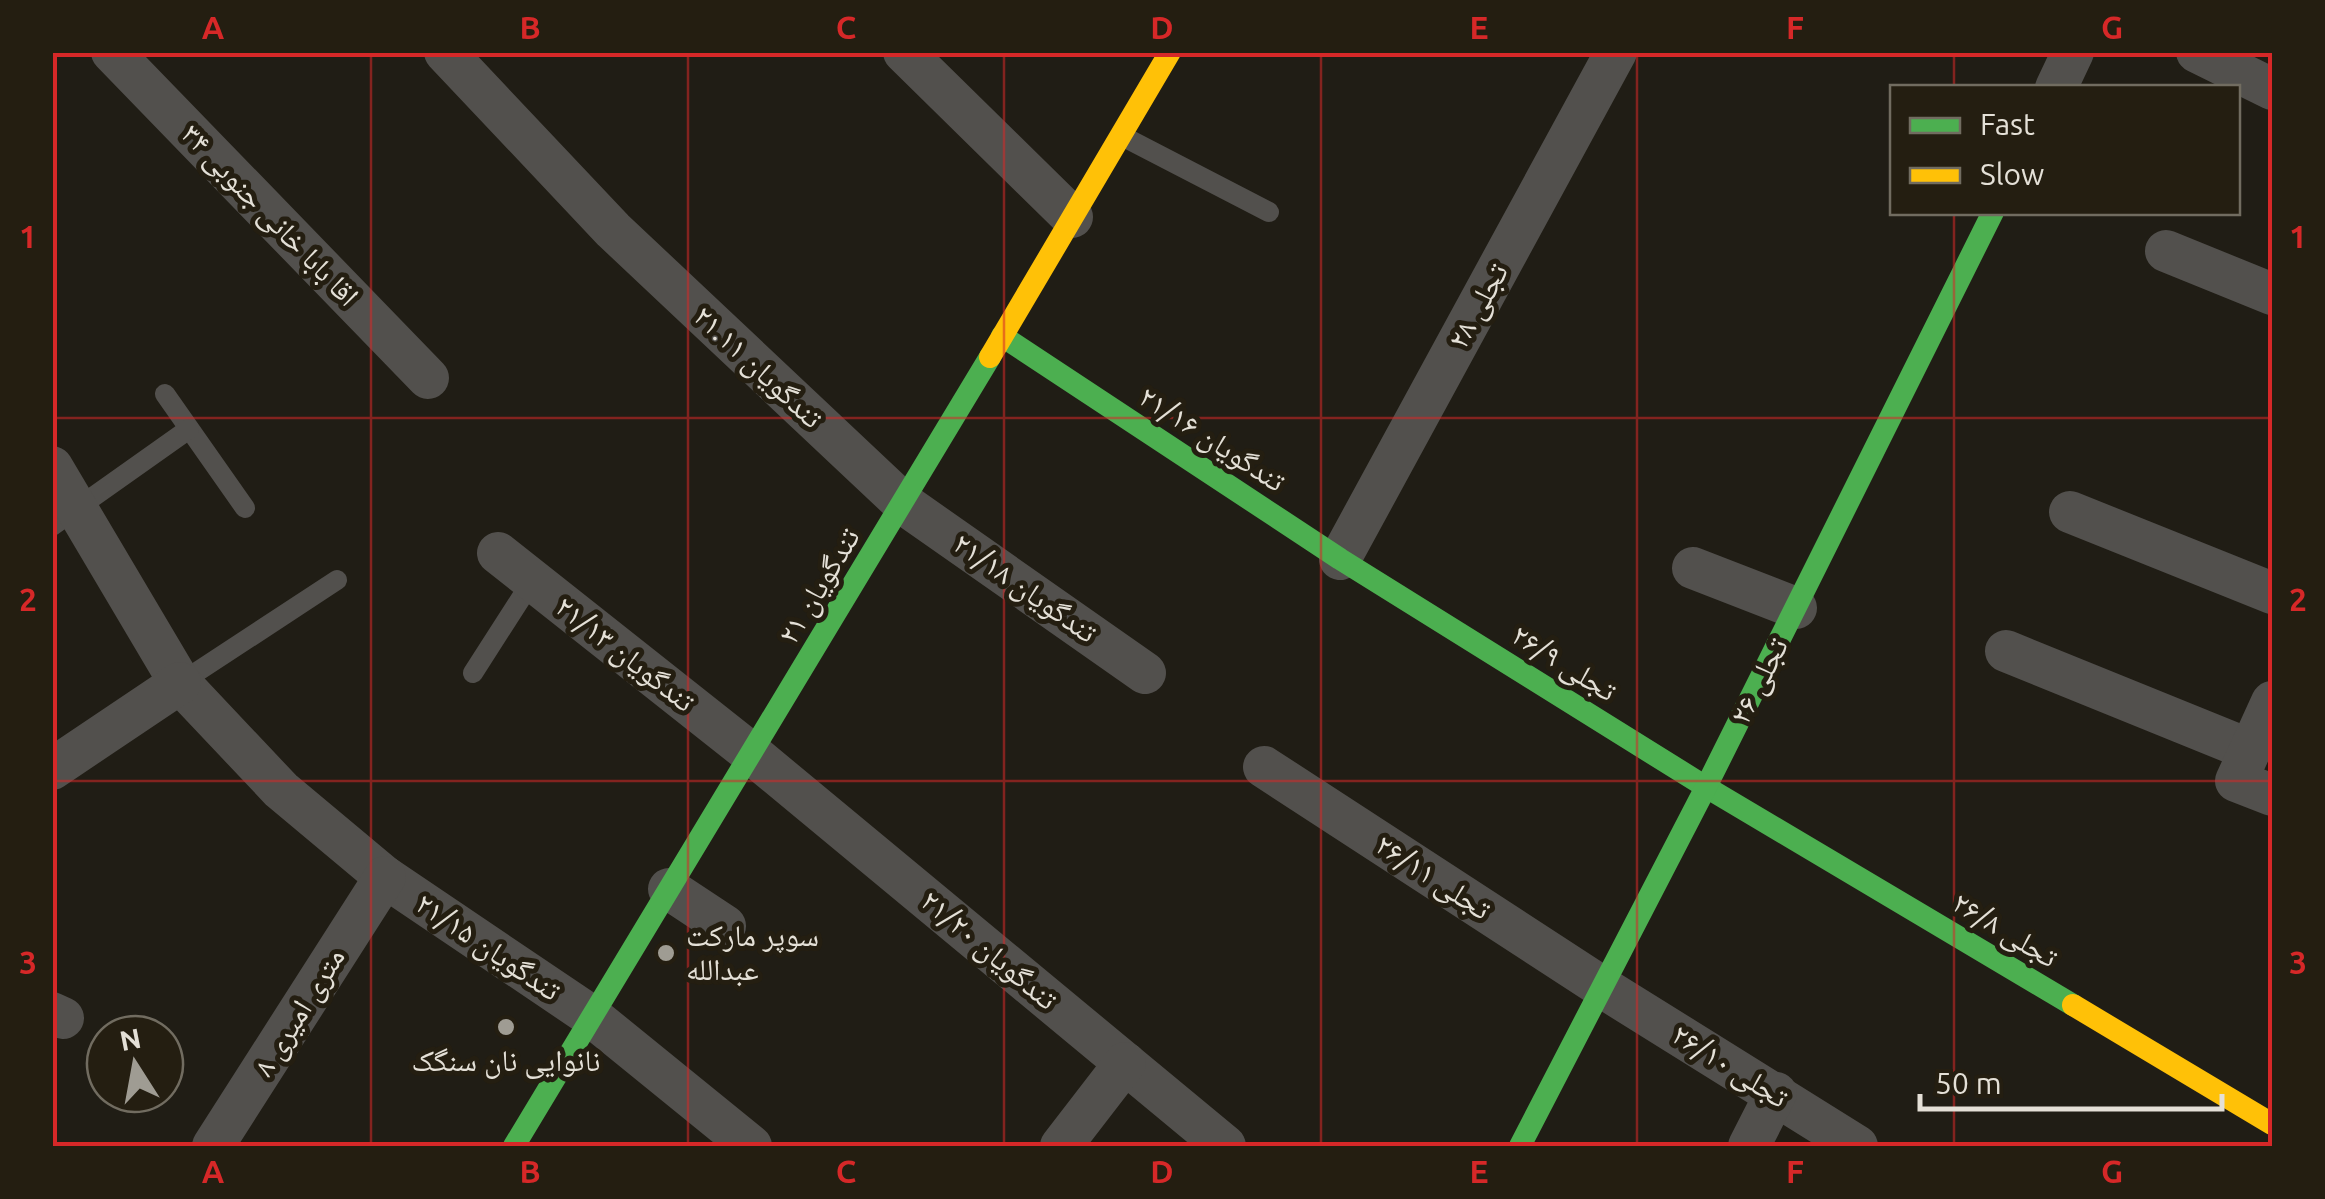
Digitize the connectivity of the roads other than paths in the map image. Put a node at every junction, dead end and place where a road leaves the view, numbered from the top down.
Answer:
1 (112, 52) edge
2 (445, 52) edge
3 (904, 52) edge
4 (1170, 52) edge
5 (1616, 52) edge
6 (2073, 52) edge
7 (2197, 52) edge
8 (2057, 85) edge
9 (2272, 89) edge
10 (1120, 136) junction
11 (1269, 212) dead end
12 (1992, 215) edge
13 (1072, 218) junction
14 (2166, 250) dead end
15 (2272, 294) edge
16 (1002, 336) junction
17 (428, 378) dead end
18 (165, 394) dead end
19 (189, 429) junction
20 (52, 468) edge
21 (904, 504) junction
22 (245, 508) dead end
23 (2070, 512) dead end
24 (64, 518) edge
25 (498, 553) dead end
26 (1340, 559) junction
27 (1693, 568) dead end
28 (337, 580) dead end
29 (532, 581) junction
30 (1390, 590) joint
31 (2272, 593) edge
32 (1796, 608) junction
33 (2006, 651) dead end
34 (473, 673) dead end
35 (1146, 673) dead end
36 (180, 683) junction
37 (2272, 702) edge
38 (752, 754) junction
39 (1264, 767) dead end
40 (52, 769) edge
41 (2253, 775) edge
42 (1706, 787) junction
43 (385, 877) junction
44 (668, 889) junction
45 (725, 926) dead end
46 (1602, 987) junction
47 (591, 1016) junction
48 (1125, 1063) junction
49 (1776, 1092) junction
50 (2272, 1124) edge
51 (213, 1146) edge
52 (514, 1146) edge
53 (750, 1146) edge
54 (1061, 1146) edge
55 (1226, 1146) edge
56 (1520, 1146) edge
57 (1749, 1146) edge
58 (1857, 1146) edge

1 - 17 street, ۳۴ اقا بابا خانی جنوبی
2 - 21 street, ۲۱.۱۱ تندگویان
3 - 13 street
4 - 10 street, ۲۱ تندگویان
5 - 26 street, ۲۸ تجلی
6 - 8 street
7 - 9 street
10 - 11 lane
10 - 13 street, ۲۱ تندگویان
12 - 32 street, ۲۶ تجلی
13 - 16 street, ۲۱ تندگویان
14 - 15 street
16 - 21 street, ۲۱ تندگویان
16 - 26 street, ۲۱/۱۶ تندگویان
18 - 19 lane
19 - 22 lane
19 - 24 lane
20 - 24 street, ۲۱/۱۵ تندگویان
21 - 35 street, ۲۱/۱۸ تندگویان
21 - 38 street, ۲۱ تندگویان
23 - 31 street
24 - 36 street, ۲۱/۱۵ تندگویان
25 - 29 street, ۲۱/۱۳ تندگویان
26 - 30 street, ۲۱/۱۶ تندگویان
27 - 32 street
28 - 36 lane
29 - 34 lane
29 - 38 street, ۲۱/۱۳ تندگویان
30 - 42 street, ۲۶/۹ تجلی
32 - 42 street, ۲۶ تجلی
33 - 41 street
36 - 40 street
36 - 43 street, ۲۱/۱۵ تندگویان
37 - 41 street
38 - 44 street, ۲۱ تندگویان
38 - 48 street, ۲۱/۲۰ تندگویان
39 - 46 street, ۲۶/۱۱ تجلی
42 - 46 street, ۲۶ تجلی
42 - 50 street, ۲۶/۸ تجلی
43 - 47 street, ۲۱/۱۵ تندگویان
43 - 51 street, ۸ متری امیری
44 - 45 street
44 - 47 street, ۲۱ تندگویان
46 - 49 street, ۲۶/۱۰ تجلی
46 - 56 street, ۲۶ تجلی
47 - 52 street, ۲۱ تندگویان
47 - 53 street, ۲۱/۱۵ تندگویان
48 - 54 street
48 - 55 street, ۲۱/۲۰ تندگویان
49 - 57 street
49 - 58 street, ۲۶/۱۰ تجلی

